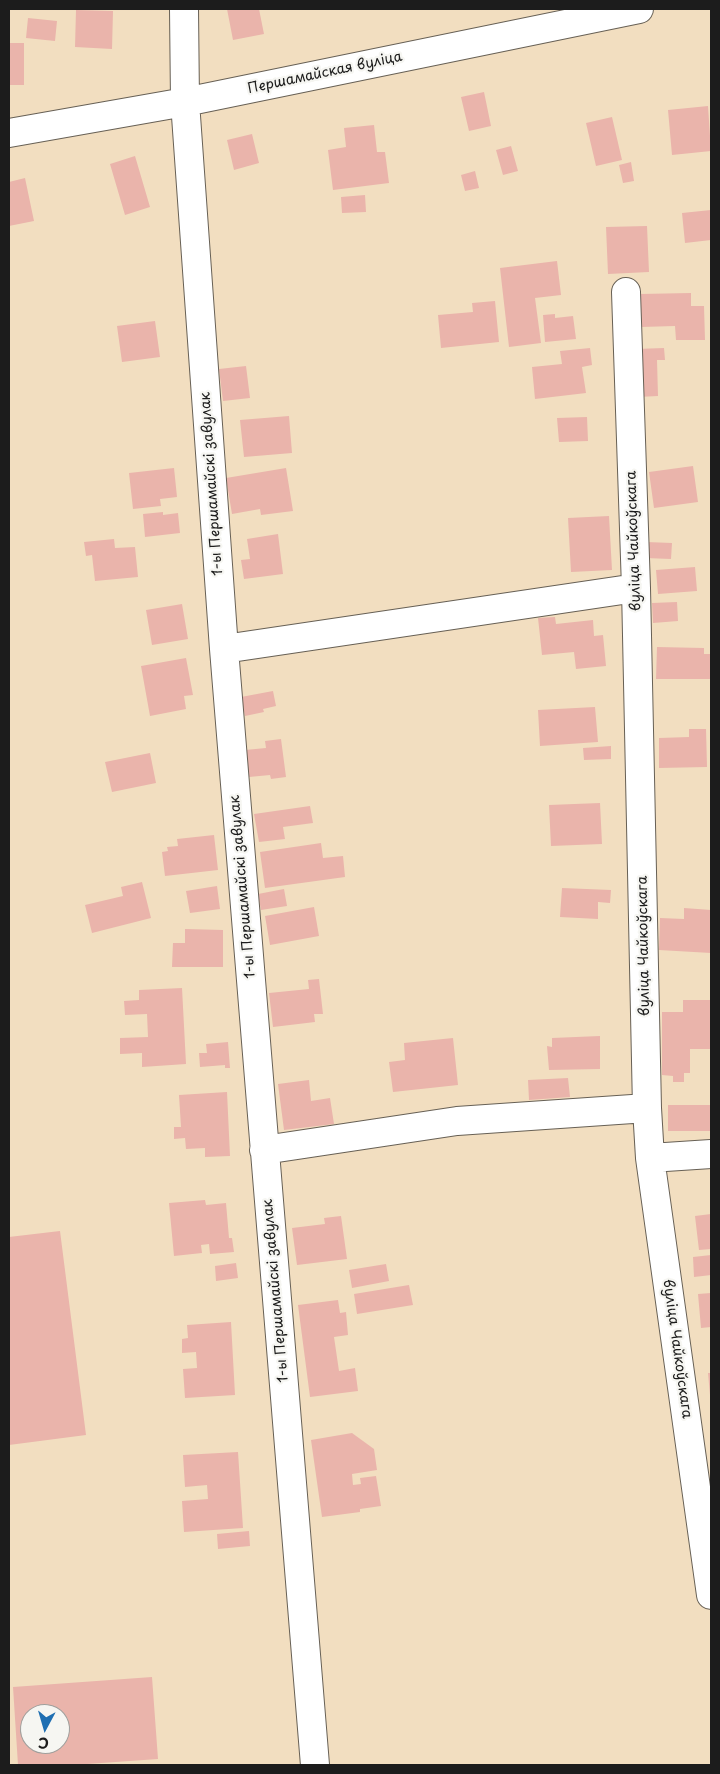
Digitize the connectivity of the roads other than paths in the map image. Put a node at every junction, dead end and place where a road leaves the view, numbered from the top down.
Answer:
1 (184, 9) edge
2 (639, 9) edge
3 (185, 102) junction
4 (9, 134) edge
5 (626, 292) dead end
6 (636, 588) junction
7 (224, 649) junction
8 (647, 1108) junction
9 (264, 1150) junction
10 (711, 1154) edge
11 (650, 1158) junction
12 (711, 1595) edge
13 (315, 1765) edge

1 - 3 street, 1-ы Першамайскі завулак
2 - 3 street, Першамайская вуліца
3 - 4 street, Першамайская вуліца
3 - 7 street, 1-ы Першамайскі завулак
5 - 6 street, вуліца Чайкоўскага
6 - 7 street
6 - 8 street, вуліца Чайкоўскага
7 - 9 street, 1-ы Першамайскі завулак
8 - 9 street
8 - 11 street, вуліца Чайкоўскага
9 - 13 street, 1-ы Першамайскі завулак
10 - 11 street
11 - 12 street, вуліца Чайкоўскага

